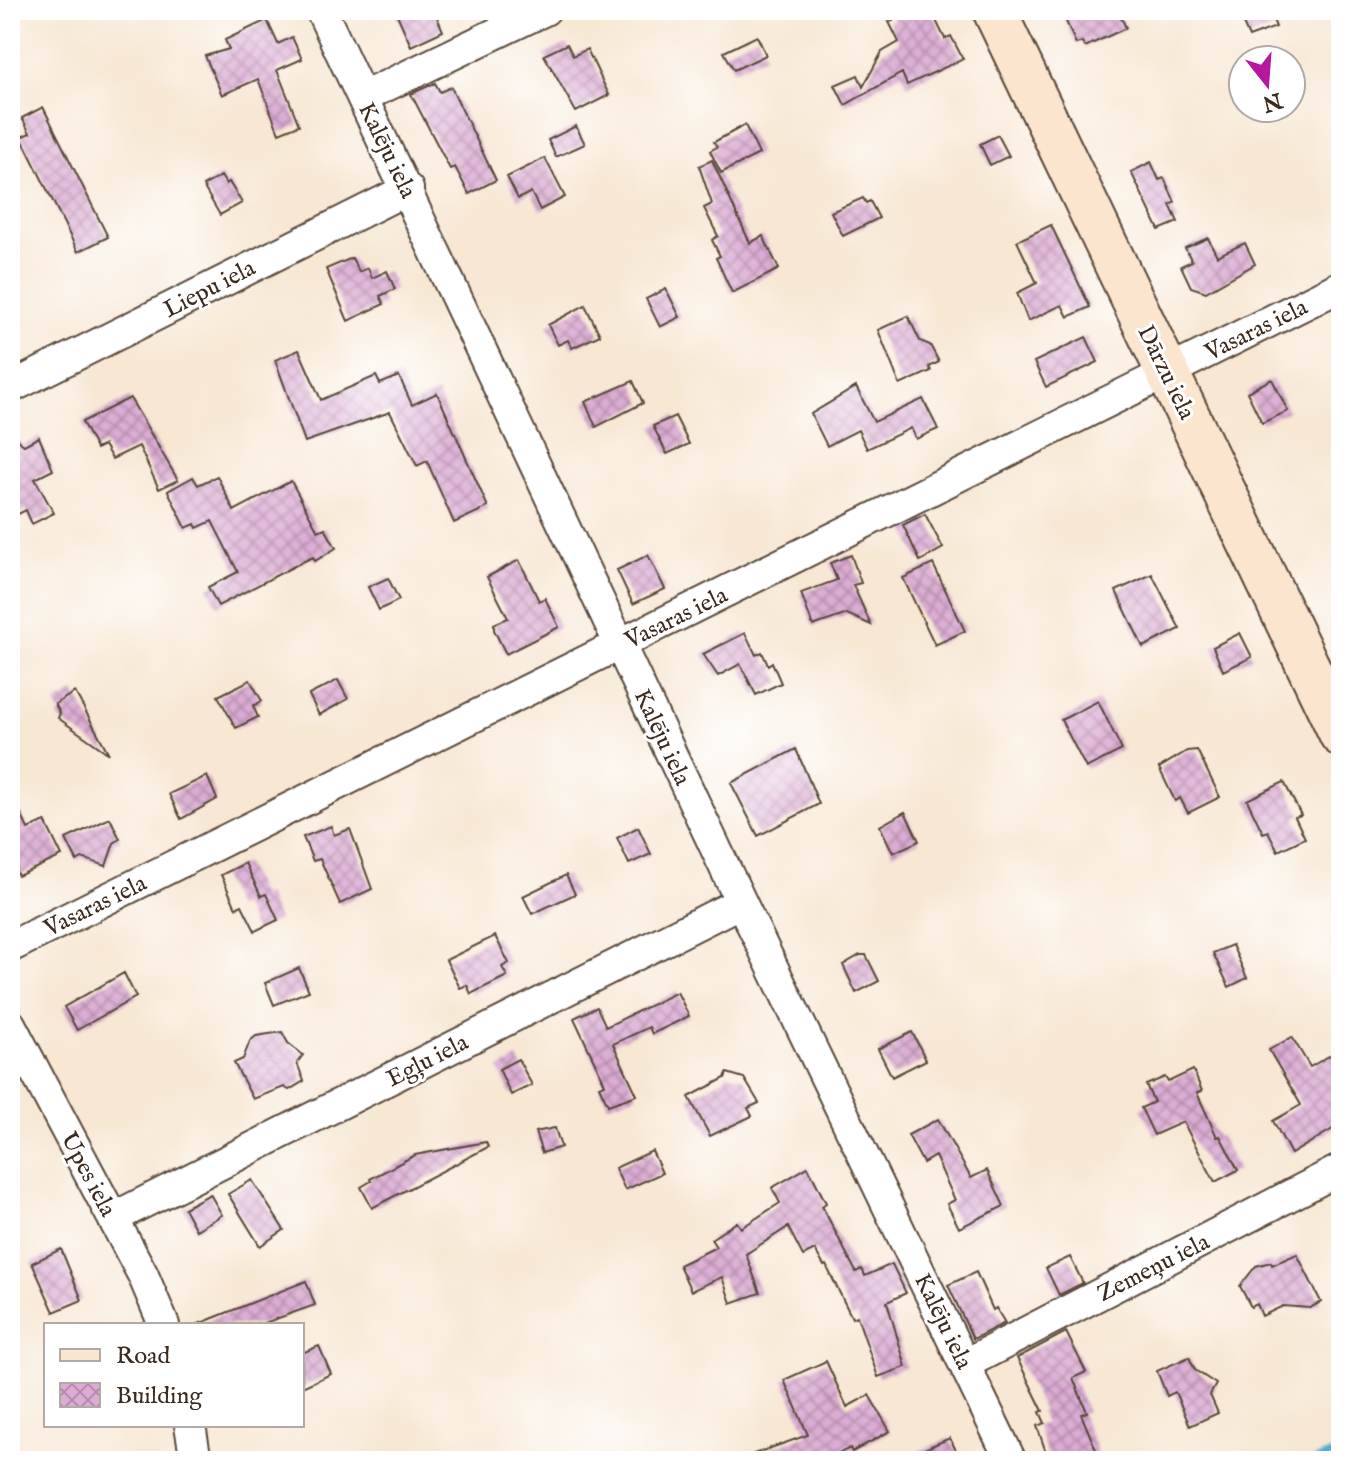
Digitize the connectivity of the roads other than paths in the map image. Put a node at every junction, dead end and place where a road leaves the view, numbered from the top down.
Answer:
1 (321, 10) edge
2 (545, 10) edge
3 (994, 10) edge
4 (363, 97) junction
5 (408, 189) junction
6 (1341, 286) edge
7 (1168, 373) junction
8 (10, 388) edge
9 (619, 645) junction
10 (1341, 735) edge
11 (741, 902) junction
12 (10, 947) edge
13 (10, 1024) edge
14 (1341, 1169) edge
15 (113, 1218) junction
16 (163, 1323) edge
17 (965, 1364) junction
18 (190, 1427) edge
19 (196, 1461) edge
20 (1011, 1461) edge

1 - 4 street, Kalēju iela
2 - 4 street
3 - 7 main road, Dārzu iela
4 - 5 street, Kalēju iela
5 - 8 street, Liepu iela
5 - 9 street, Kalēju iela
6 - 7 street, Vasaras iela
7 - 9 street, Vasaras iela
7 - 10 main road, Dārzu iela
9 - 11 street, Kalēju iela
9 - 12 street, Vasaras iela
11 - 15 street, Egļu iela
11 - 17 street, Kalēju iela
13 - 15 street, Upes iela
14 - 17 street, Zemeņu iela
15 - 16 street, Upes iela
17 - 20 street, Kalēju iela
18 - 19 street

